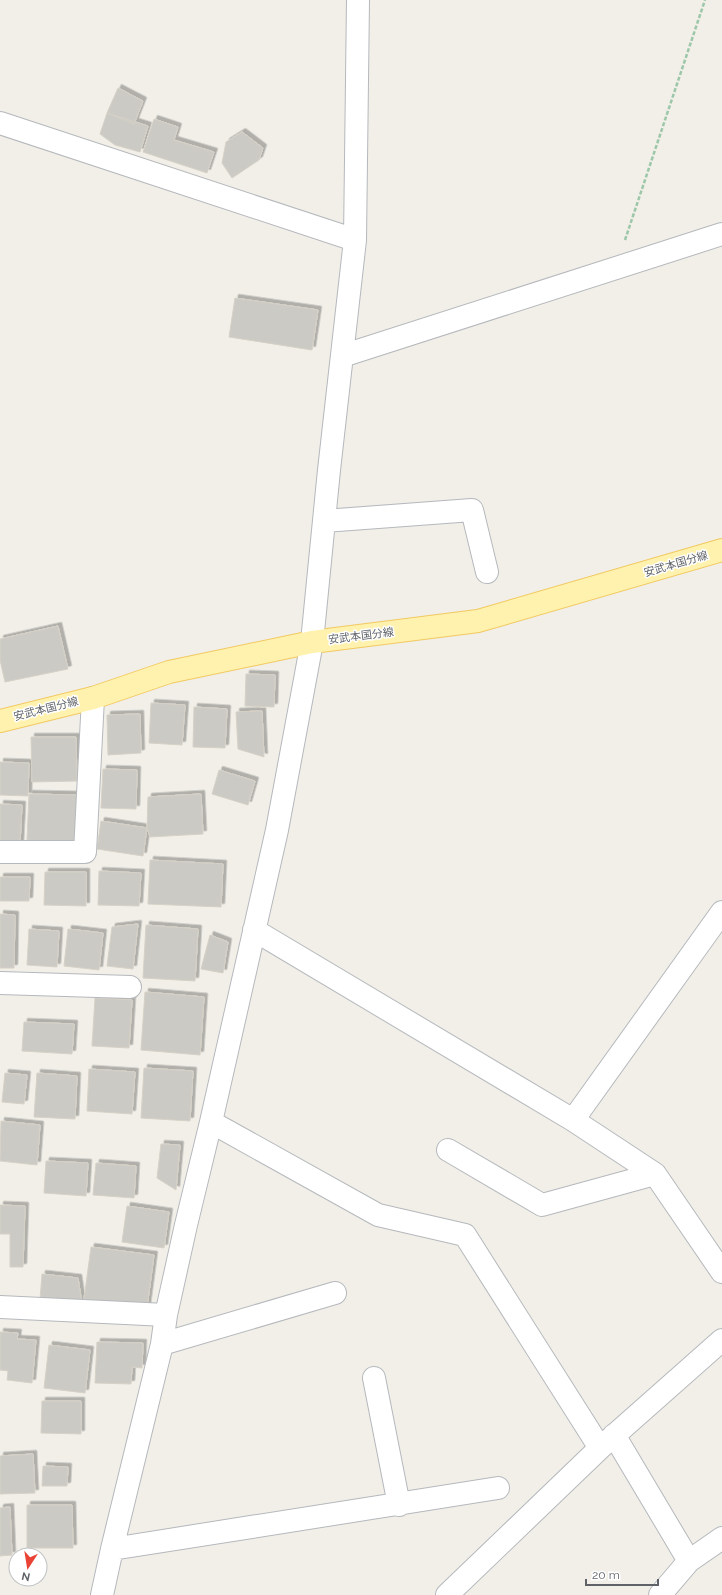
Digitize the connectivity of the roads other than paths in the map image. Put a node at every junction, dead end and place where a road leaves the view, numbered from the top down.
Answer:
1 (358, 0) edge
2 (0, 123) edge
3 (722, 234) edge
4 (355, 240) junction
5 (342, 356) junction
6 (324, 521) junction
7 (722, 550) edge
8 (487, 572) dead end
9 (312, 642) junction
10 (93, 698) junction
11 (0, 721) edge
12 (0, 852) edge
13 (722, 912) edge
14 (254, 930) junction
15 (0, 982) edge
16 (130, 987) dead end
17 (574, 1120) junction
18 (211, 1122) junction
19 (448, 1150) dead end
20 (655, 1174) junction
21 (722, 1272) edge
22 (335, 1293) dead end
23 (0, 1307) edge
24 (166, 1315) junction
25 (722, 1340) edge
26 (162, 1344) junction
27 (374, 1378) dead end
28 (607, 1442) junction
29 (498, 1488) dead end
30 (399, 1504) junction
31 (722, 1538) edge
32 (112, 1549) junction
33 (689, 1561) junction
34 (102, 1595) edge
35 (447, 1595) edge
36 (660, 1595) edge

1 - 4 street
2 - 4 street
3 - 5 street
4 - 5 street
5 - 6 street
6 - 8 street
6 - 9 street
7 - 9 main road, 安武本国分線
9 - 10 main road, 安武本国分線
9 - 14 street
10 - 11 main road, 安武本国分線
10 - 12 street
13 - 17 street
14 - 17 street
14 - 18 street
15 - 16 street
17 - 20 street
18 - 24 street
18 - 28 street
19 - 20 street
20 - 21 street
22 - 26 street
23 - 24 street
24 - 26 street
25 - 28 street
26 - 32 street
27 - 30 street
28 - 33 street
28 - 35 street
29 - 30 street
30 - 32 street
31 - 33 street
32 - 34 street
33 - 36 street

